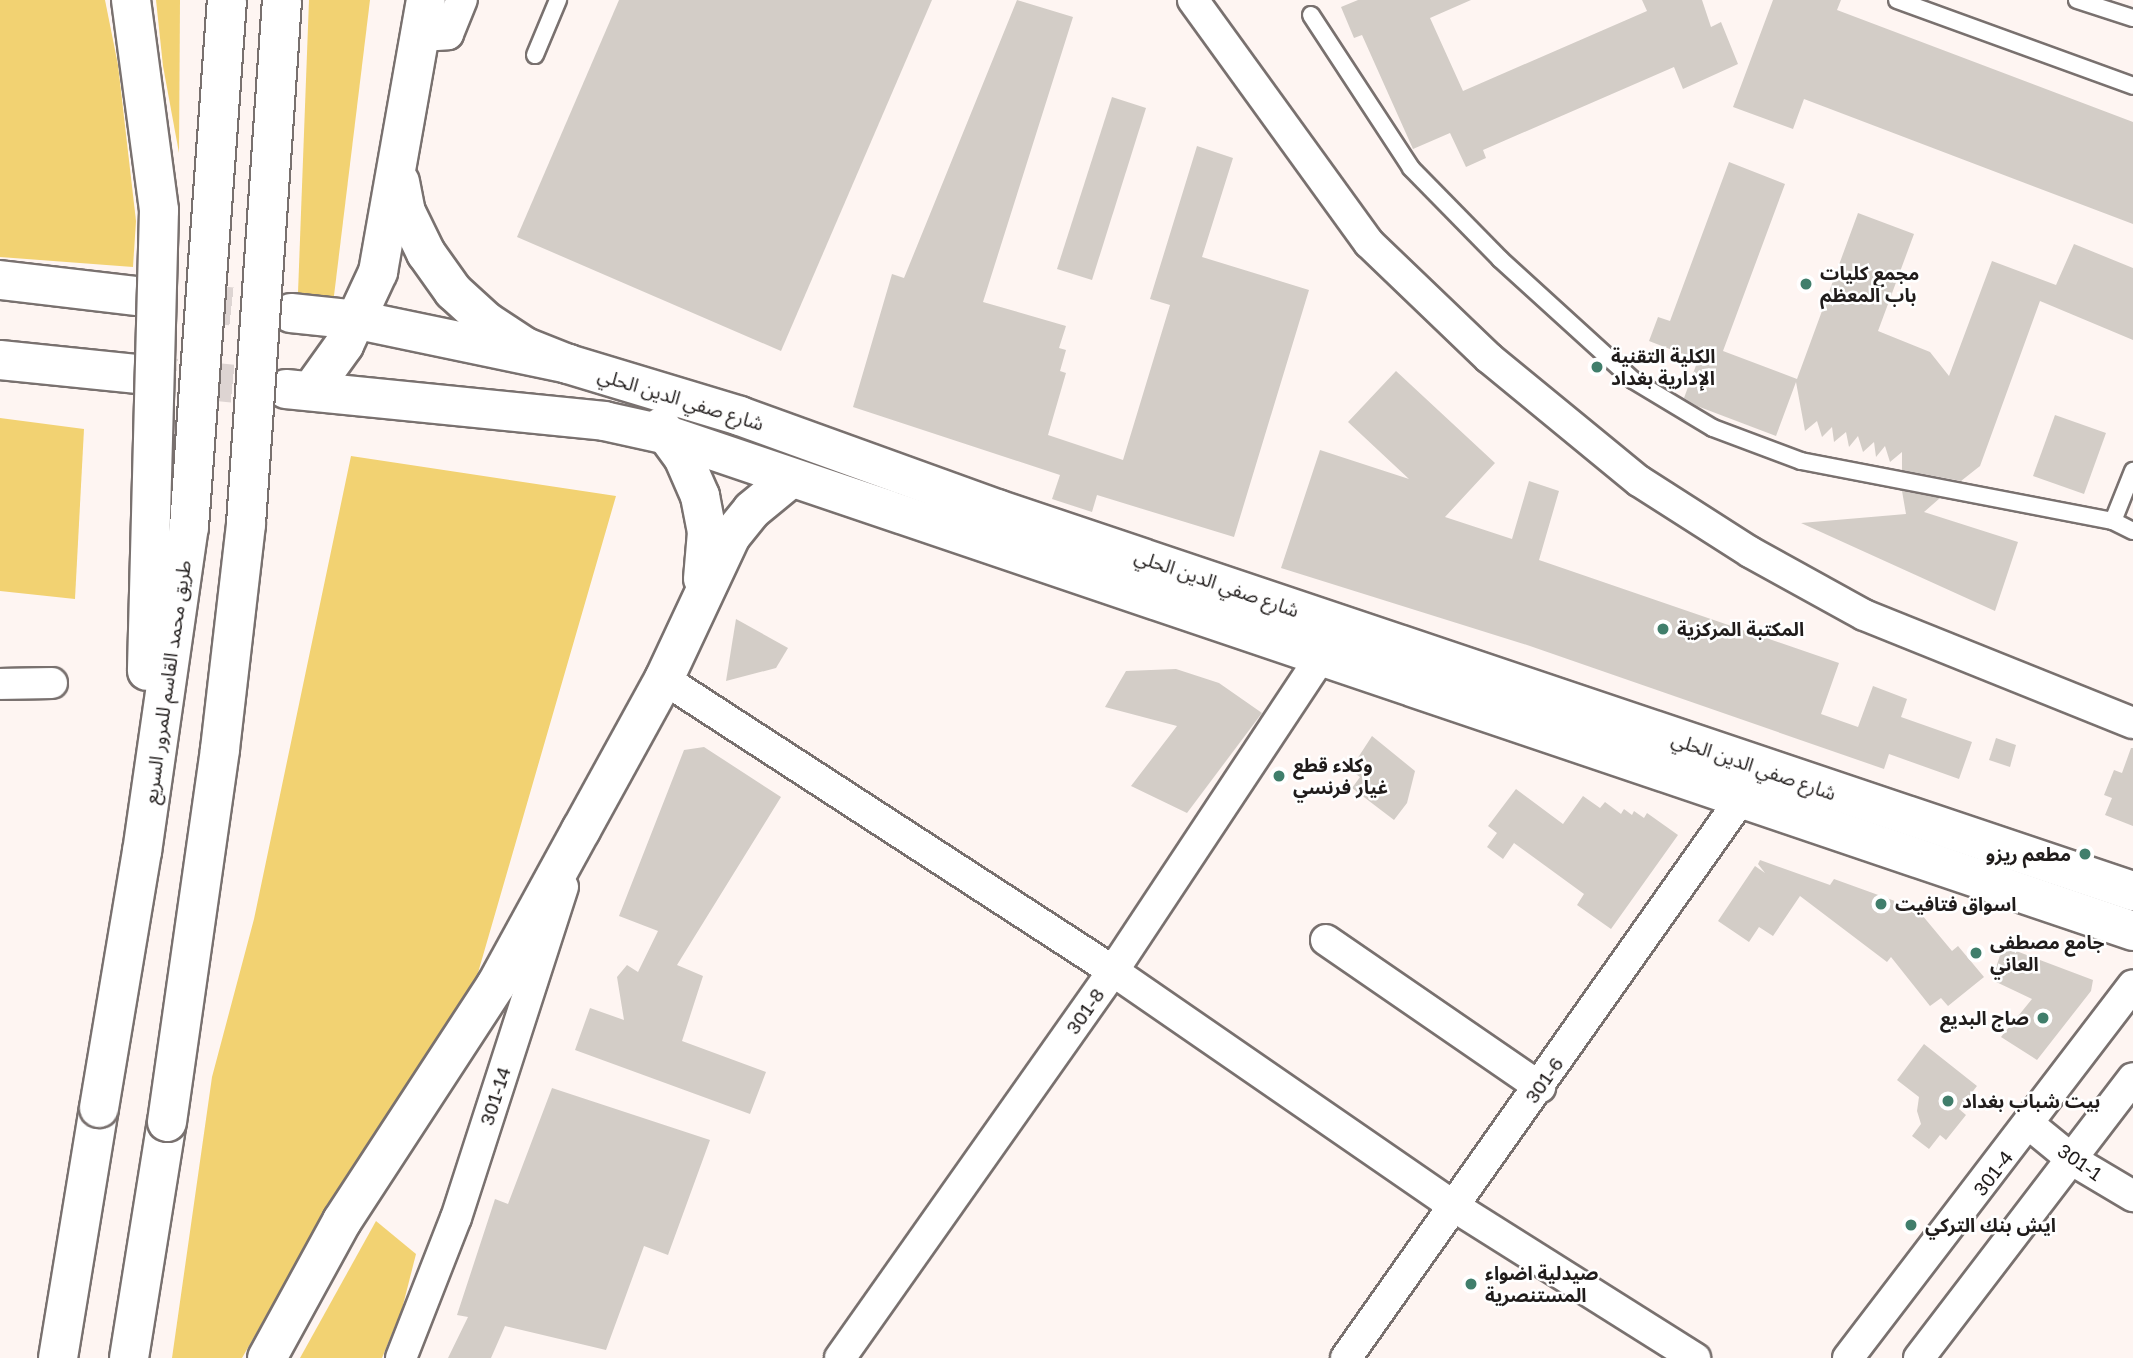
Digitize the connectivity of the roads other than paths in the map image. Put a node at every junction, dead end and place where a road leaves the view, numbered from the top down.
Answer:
1 (131, 0) edge
2 (227, 0) edge
3 (282, 0) edge
4 (462, 0) edge
5 (558, 0) edge
6 (1192, 0) edge
7 (1897, 0) edge
8 (2077, 0) edge
9 (1311, 15) dead end
10 (424, 18) edge
11 (2133, 19) edge
12 (535, 55) dead end
13 (2133, 86) edge
14 (398, 168) junction
15 (0, 280) edge
16 (136, 296) tunnel mouth
17 (291, 313) tunnel mouth
18 (358, 320) junction
19 (0, 360) edge
20 (568, 364) junction
21 (138, 374) tunnel mouth
22 (667, 435) junction
23 (2133, 471) edge
24 (791, 478) junction
25 (2113, 521) junction
26 (2133, 531) edge
27 (702, 592) junction
28 (1320, 657) junction
29 (664, 679) junction
30 (0, 684) edge
31 (52, 684) dead end
32 (2133, 723) edge
33 (1740, 800) junction
34 (581, 830) junction
35 (142, 852) junction
36 (2133, 891) edge
37 (2133, 931) edge
38 (1326, 940) dead end
39 (1113, 971) junction
40 (2133, 985) edge
41 (2133, 1079) edge
42 (1540, 1087) junction
43 (2030, 1125) junction
44 (2074, 1161) junction
45 (2133, 1196) edge
46 (1455, 1207) junction
47 (58, 1358) edge
48 (129, 1358) edge
49 (267, 1358) edge
50 (401, 1358) edge
51 (840, 1358) edge
52 (1346, 1358) edge
53 (1695, 1358) edge
54 (1848, 1358) edge
55 (1919, 1358) edge

1 - 35 main road, bridge
2 - 35 main road, طريق محمد القاسم للمرور السريع, bridge
3 - 48 main road, bridge
4 - 10 street
5 - 12 lane
6 - 32 street
7 - 13 lane
8 - 11 lane
9 - 25 lane
10 - 14 main road
14 - 18 main road
14 - 20 main road
15 - 16 main road
17 - 18 main road, شارع صفي الدين الحلي
18 - 20 main road, شارع صفي الدين الحلي
18 - 22 main road, شارع صفي الدين الحلي
19 - 21 main road
20 - 22 main road
20 - 36 main road, شارع صفي الدين الحلي
22 - 24 main road, شارع صفي الدين الحلي
22 - 27 main road
23 - 25 lane
24 - 27 main road
24 - 28 main road, شارع صفي الدين الحلي
25 - 26 lane
27 - 29 main road
28 - 33 main road, شارع صفي الدين الحلي
28 - 39 street, 301-8
29 - 34 main road
29 - 39 street
30 - 31 street
33 - 37 main road, شارع صفي الدين الحلي
33 - 42 street, 301-6
34 - 49 main road
34 - 50 street, 301-14
35 - 47 main road, طريق محمد القاسم للمرور السريع, bridge
38 - 42 street
39 - 46 street
39 - 51 street, 301-8
40 - 43 street, 301-4
41 - 44 street
42 - 46 street, 301-6
43 - 44 street, 301-1
43 - 54 street, 301-4
44 - 45 street, 301-1
44 - 55 street
46 - 52 street, 301-6
46 - 53 street

